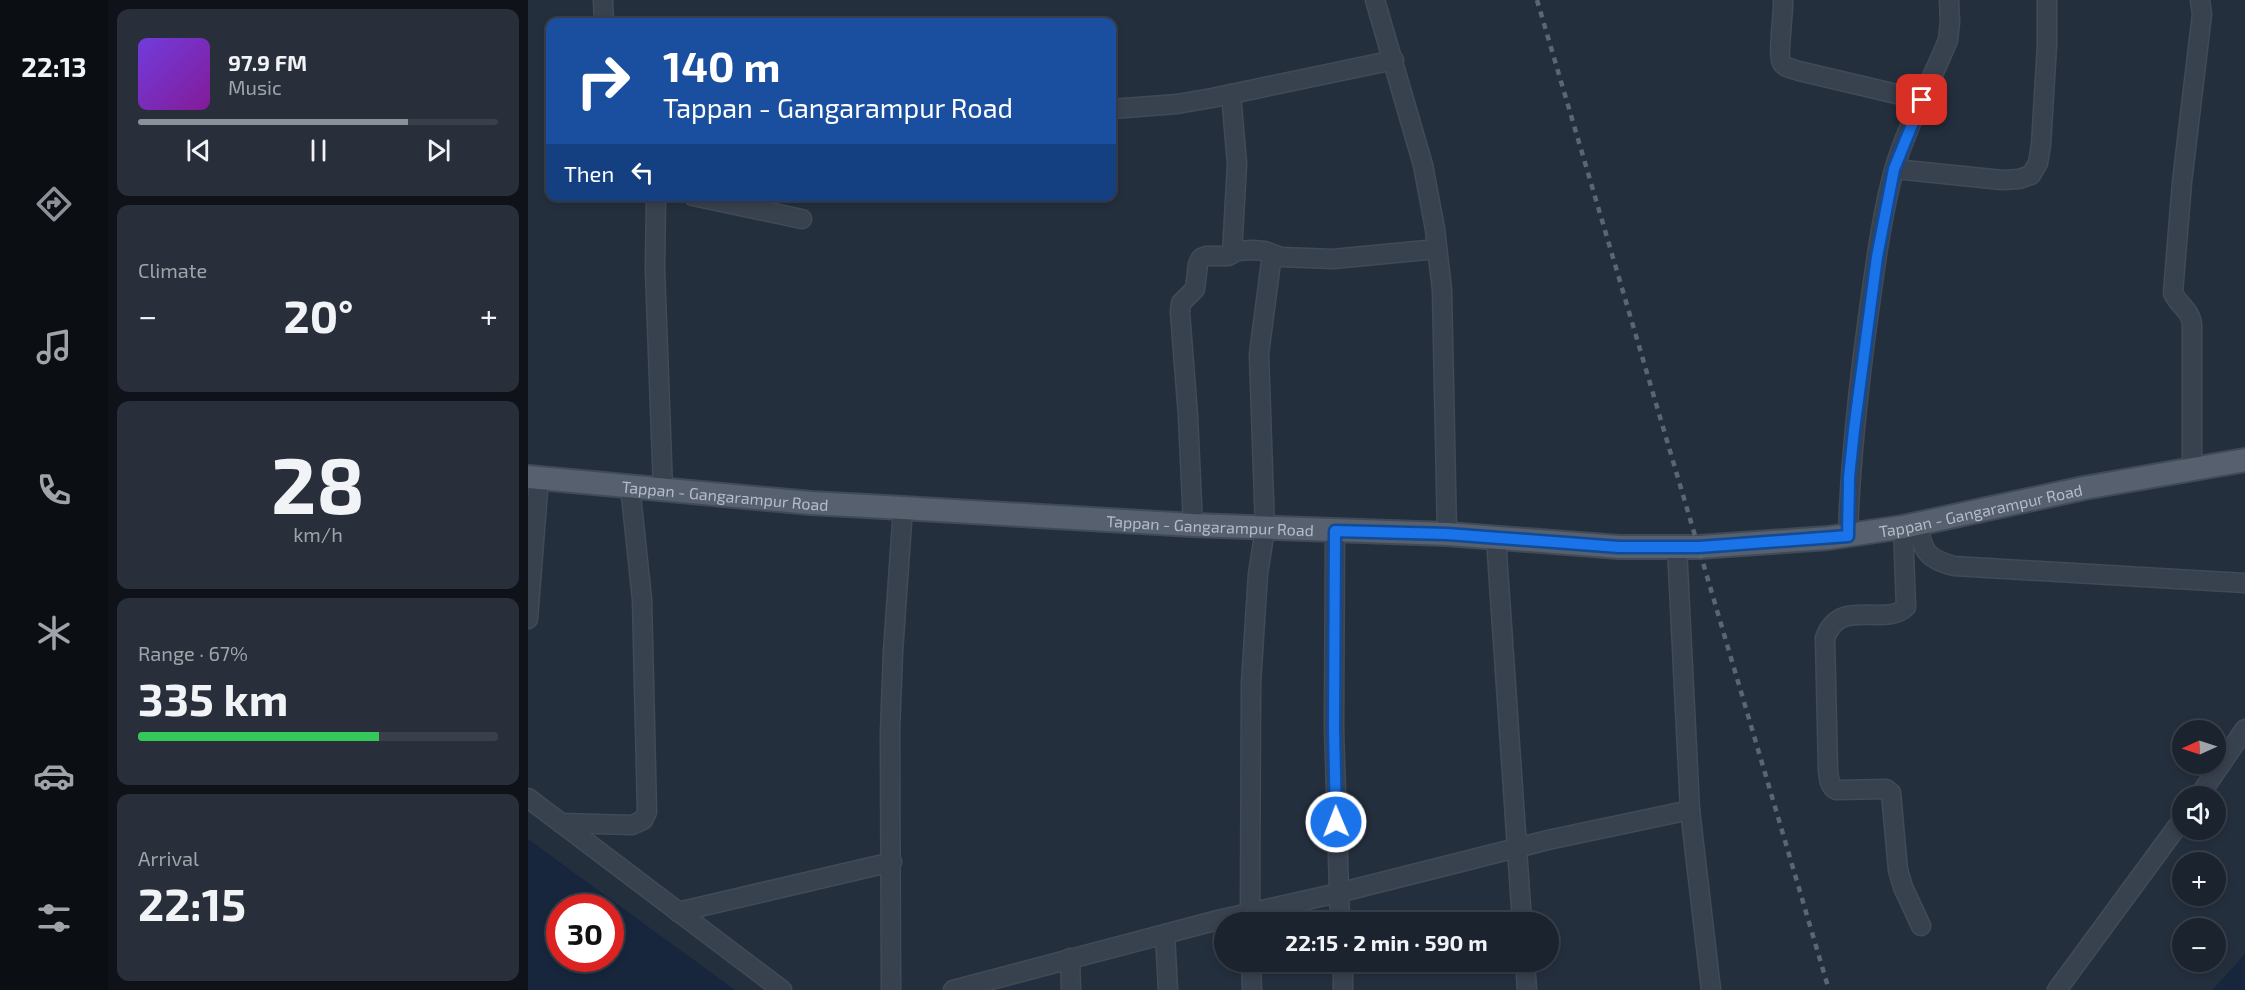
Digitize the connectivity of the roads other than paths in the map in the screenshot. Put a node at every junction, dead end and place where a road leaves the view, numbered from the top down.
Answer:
1 (603, 0) edge
2 (1375, 0) edge
3 (1783, 0) edge
4 (1949, 0) edge
5 (2047, 0) edge
6 (2200, 0) edge
7 (604, 18) edge
8 (1394, 60) junction
9 (1231, 94) junction
10 (1922, 100) junction
11 (1116, 109) edge
12 (1894, 169) junction
13 (656, 201) edge
14 (717, 201) edge
15 (802, 219) dead end
16 (1437, 249) junction
17 (1232, 254) junction
18 (1272, 254) junction
19 (2245, 460) edge
20 (2193, 468) junction
21 (534, 477) edge
22 (630, 486) junction
23 (663, 489) junction
24 (903, 508) junction
25 (1193, 525) junction
26 (1910, 526) junction
27 (1265, 529) junction
28 (1335, 531) junction
29 (1447, 534) junction
30 (1848, 536) junction
31 (1496, 538) junction
32 (1677, 547) junction
33 (2245, 584) edge
34 (528, 619) edge
35 (2245, 729) edge
36 (2206, 786) edge
37 (528, 798) edge
38 (1690, 810) junction
39 (561, 823) junction
40 (2172, 834) edge
41 (1516, 849) junction
42 (891, 862) junction
43 (1338, 893) junction
44 (678, 912) junction
45 (1250, 912) edge
46 (1271, 912) edge
47 (1339, 912) edge
48 (1521, 912) edge
49 (1214, 925) edge
50 (1921, 926) dead end
51 (1165, 934) junction
52 (1070, 958) junction
53 (1251, 972) edge
54 (1343, 972) edge
55 (1526, 972) edge
56 (782, 990) edge
57 (891, 990) edge
58 (953, 990) edge
59 (1071, 990) edge
60 (1168, 990) edge
61 (1252, 990) edge
62 (1343, 990) edge
63 (1527, 990) edge
64 (1711, 990) edge
65 (2057, 990) edge

1 - 7 street
2 - 8 street
3 - 10 street
4 - 10 street
5 - 12 street
6 - 20 street
8 - 9 street
8 - 16 street
9 - 11 street
9 - 17 street
10 - 12 street
12 - 30 street
13 - 23 street
14 - 15 street
16 - 18 street
16 - 29 street
17 - 18 street
17 - 25 street
18 - 27 street
19 - 20 main road, Tappan - Gangarampur Road
20 - 26 main road, Tappan - Gangarampur Road
21 - 22 main road, Tappan - Gangarampur Road
21 - 34 street
22 - 23 main road, Tappan - Gangarampur Road
22 - 39 street
23 - 24 main road, Tappan - Gangarampur Road
24 - 25 main road, Tappan - Gangarampur Road
24 - 42 street
25 - 27 main road, Tappan - Gangarampur Road
26 - 30 main road, Tappan - Gangarampur Road
26 - 33 street
26 - 50 street
27 - 28 main road, Tappan - Gangarampur Road
27 - 45 street
28 - 29 main road, Tappan - Gangarampur Road
28 - 43 street
29 - 31 main road, Tappan - Gangarampur Road
30 - 32 main road, Tappan - Gangarampur Road
31 - 32 main road, Tappan - Gangarampur Road
31 - 41 street
32 - 38 street
35 - 36 street
37 - 39 street
38 - 41 street
38 - 64 street
39 - 44 street
40 - 65 street
41 - 43 street
41 - 48 street
42 - 44 street
42 - 57 street
43 - 46 street
43 - 47 street
44 - 56 street
49 - 51 street
51 - 52 street
51 - 60 street
52 - 58 street
52 - 59 street
53 - 61 street
54 - 62 street
55 - 63 street

